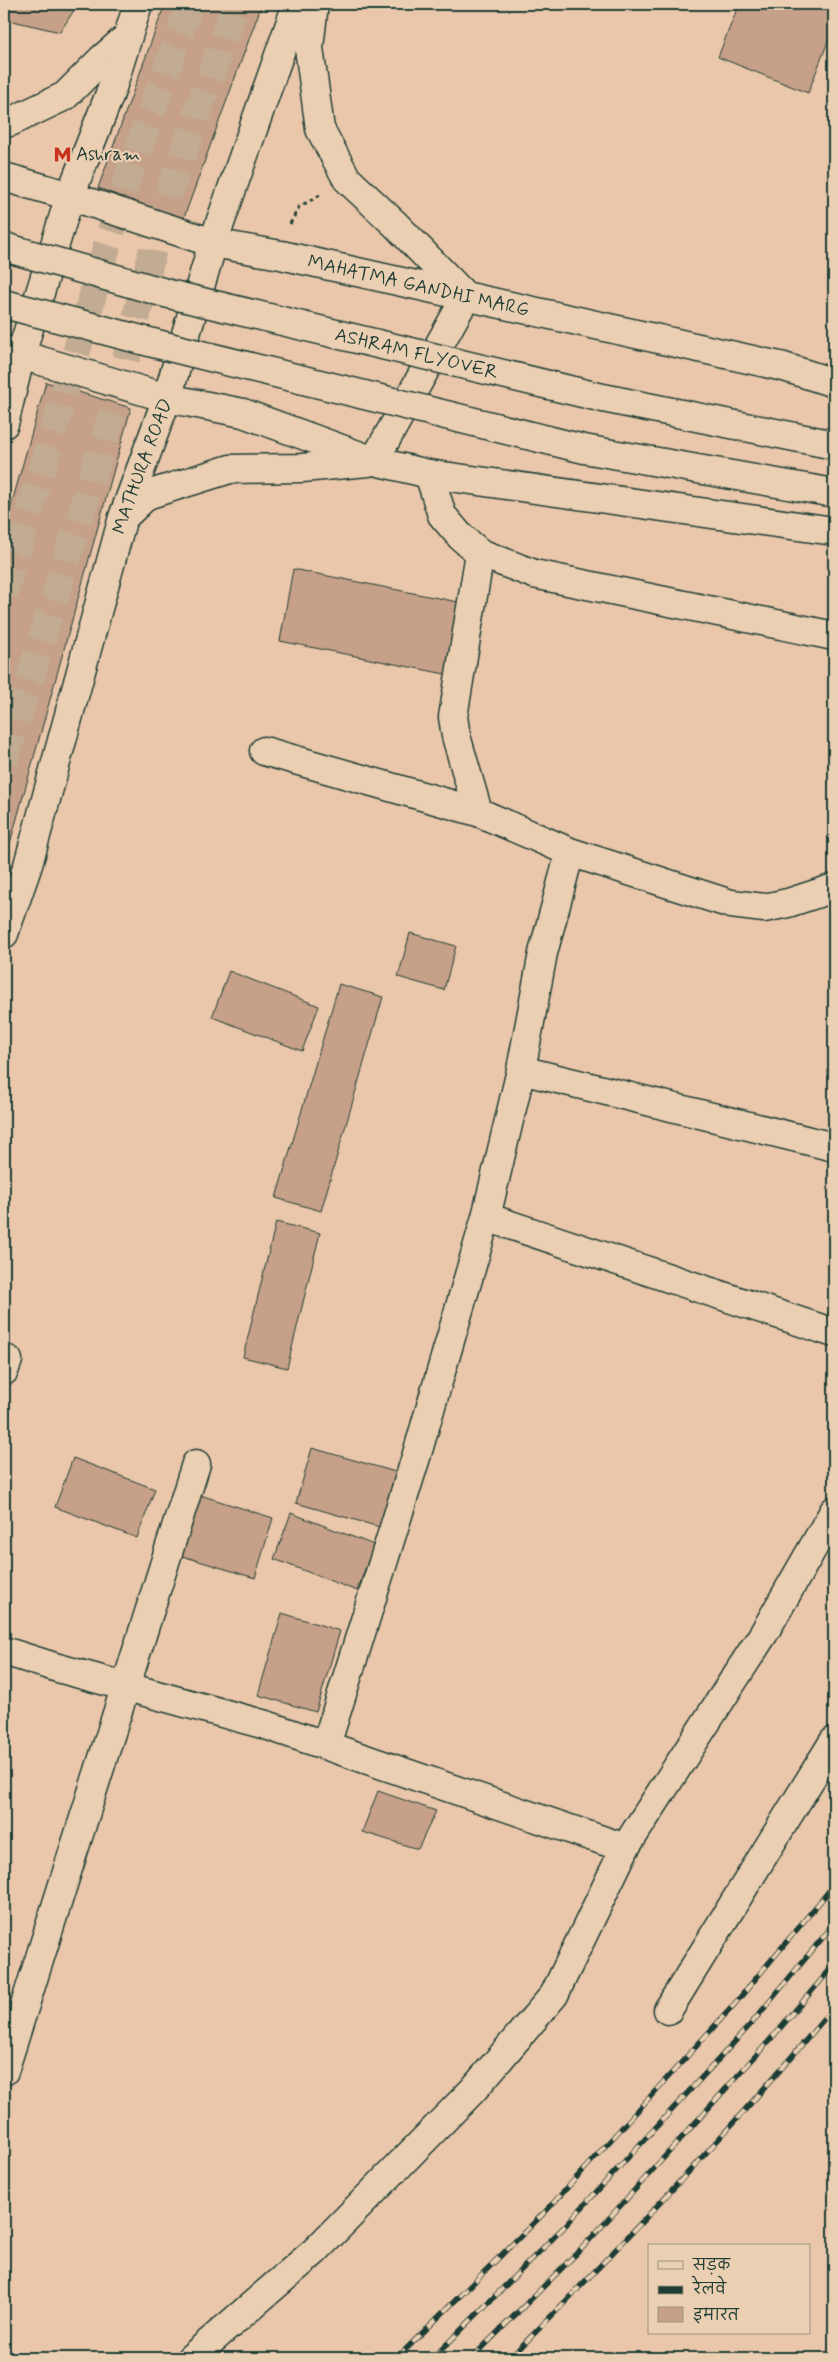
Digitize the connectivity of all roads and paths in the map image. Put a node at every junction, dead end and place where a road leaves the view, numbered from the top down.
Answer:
1 (138, 4) edge
2 (297, 4) edge
3 (314, 4) edge
4 (126, 38) junction
5 (4, 122) edge
6 (4, 178) edge
7 (322, 194) dead end
8 (70, 196) junction
9 (286, 231) dead end
10 (213, 243) junction
11 (4, 247) edge
12 (466, 297) junction
13 (4, 304) edge
14 (12, 352) edge
15 (834, 383) edge
16 (167, 398) junction
17 (4, 424) edge
18 (834, 446) edge
19 (374, 461) junction
20 (429, 474) junction
21 (834, 493) edge
22 (124, 517) junction
23 (834, 531) edge
24 (480, 552) junction
25 (834, 636) edge
26 (264, 752) dead end
27 (478, 812) junction
28 (570, 852) junction
29 (834, 888) edge
30 (4, 934) edge
31 (522, 1070) junction
32 (834, 1147) edge
33 (486, 1217) junction
34 (834, 1333) edge
35 (196, 1464) dead end
36 (834, 1511) edge
37 (4, 1651) edge
38 (124, 1686) junction
39 (834, 1741) edge
40 (326, 1745) junction
41 (626, 1848) junction
42 (668, 2010) dead end
43 (4, 2072) edge
44 (191, 2358) edge

1 - 4 main road
2 - 10 main road, MATHURA ROAD
3 - 12 main road
4 - 5 main road
4 - 8 main road
6 - 8 main road, MAHATMA GANDHI MARG
7 - 9 path
8 - 10 main road, MAHATMA GANDHI MARG
8 - 14 main road
10 - 12 main road, MAHATMA GANDHI MARG
10 - 16 main road, MATHURA ROAD
11 - 18 main road, ASHRAM FLYOVER, bridge
12 - 15 main road, MAHATMA GANDHI MARG
12 - 19 main road
13 - 21 main road, bridge
14 - 16 main road
14 - 17 main road
16 - 19 main road
16 - 22 main road, MATHURA ROAD
19 - 20 main road
19 - 22 main road
20 - 23 main road
20 - 24 main road
22 - 30 main road, MATHURA ROAD
24 - 25 main road
24 - 27 main road
26 - 27 main road
27 - 28 main road
28 - 29 main road
28 - 31 main road
31 - 32 main road
31 - 33 main road
33 - 34 main road
33 - 40 main road
35 - 38 main road
36 - 41 main road
37 - 38 main road
38 - 40 main road
38 - 43 main road
39 - 42 main road
40 - 41 main road
41 - 44 main road

